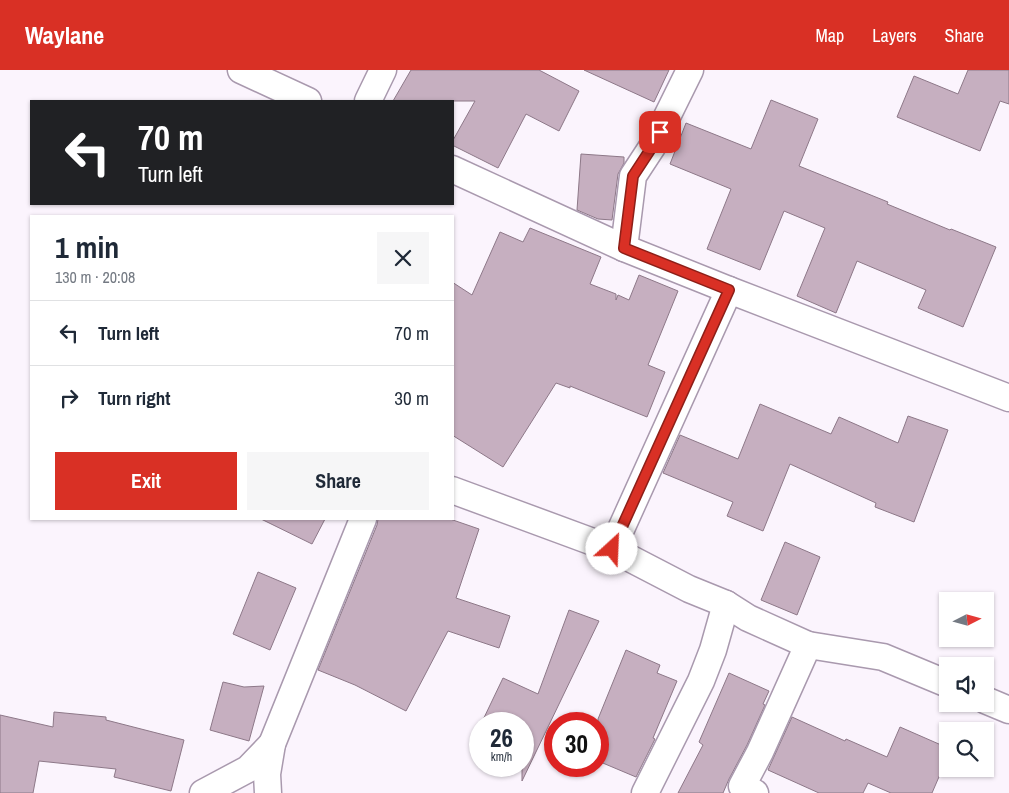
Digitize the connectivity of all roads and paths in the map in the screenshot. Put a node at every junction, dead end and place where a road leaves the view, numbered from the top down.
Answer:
1 (241, 70) edge
2 (383, 70) edge
3 (690, 70) edge
4 (306, 100) edge
5 (368, 100) edge
6 (454, 170) edge
7 (624, 248) junction
8 (729, 290) junction
9 (1009, 398) edge
10 (454, 491) edge
11 (362, 520) edge
12 (612, 549) junction
13 (726, 604) junction
14 (808, 645) junction
15 (939, 680) edge
16 (994, 704) edge
17 (1009, 710) edge
18 (272, 744) junction
19 (203, 793) edge
20 (268, 793) edge
21 (645, 793) edge
22 (755, 793) edge

1 - 4 street
2 - 5 street
3 - 7 street
6 - 7 street
7 - 8 street
8 - 9 street
8 - 12 street
10 - 12 street
11 - 18 street
12 - 13 street
13 - 14 street
13 - 21 street
14 - 15 street
14 - 22 street
16 - 17 street
18 - 19 street
18 - 20 street

